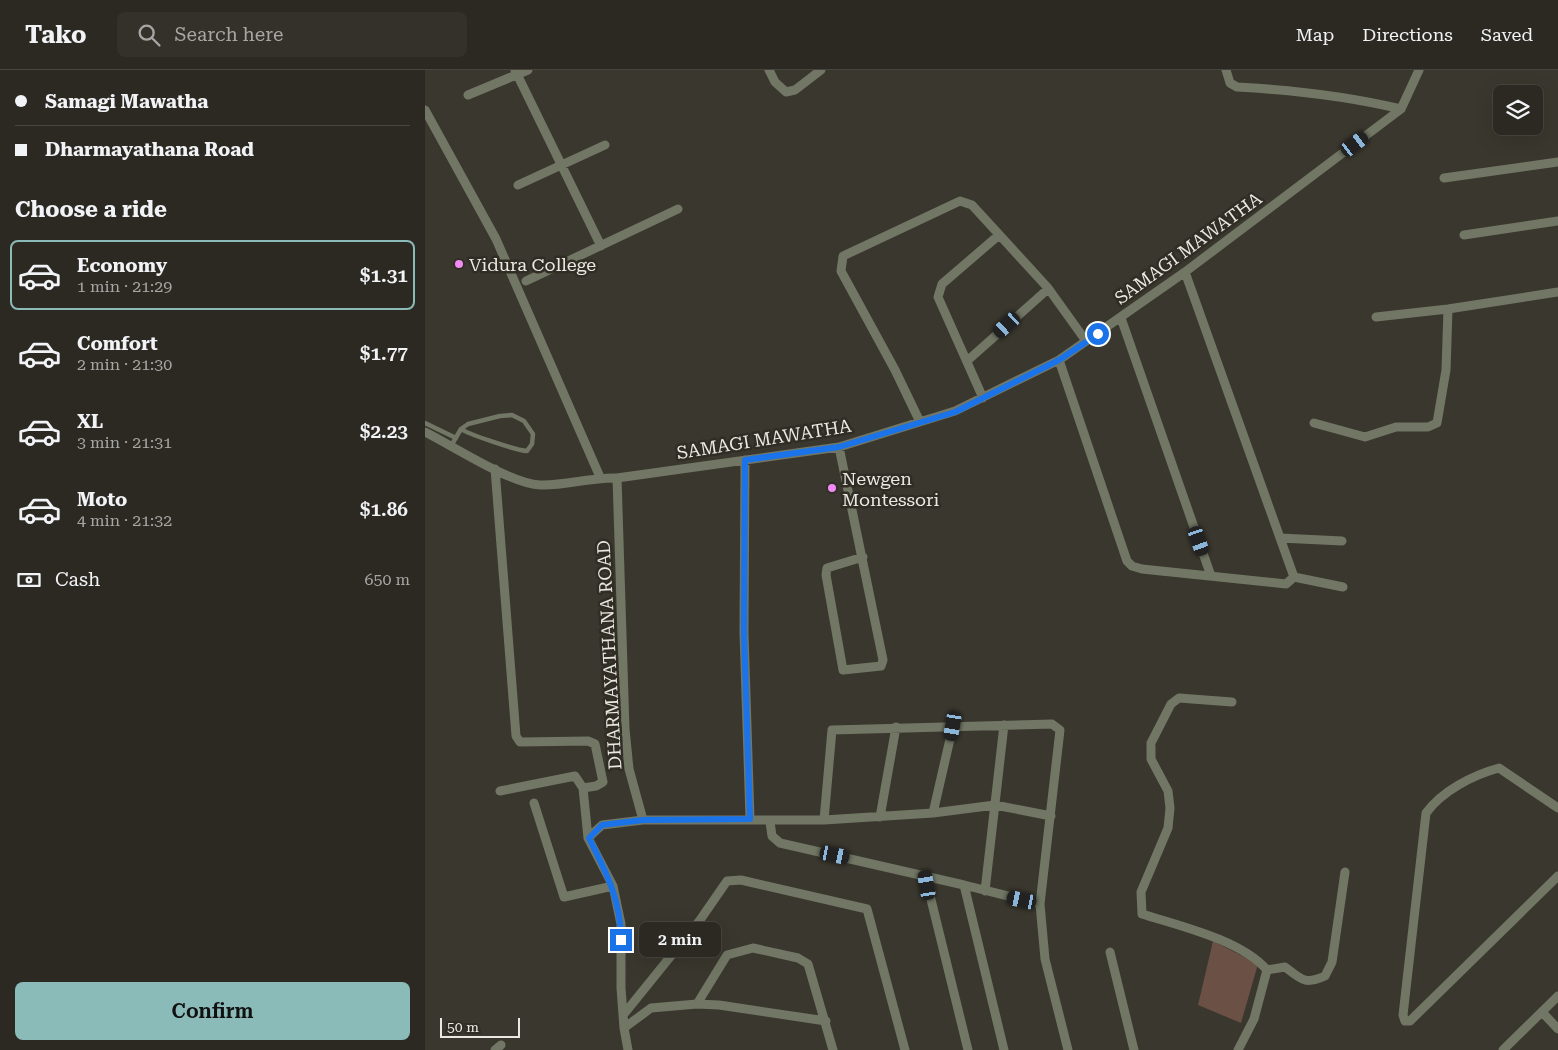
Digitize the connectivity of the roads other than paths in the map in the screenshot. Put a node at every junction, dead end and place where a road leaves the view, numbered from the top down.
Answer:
1 (528, 70) edge
2 (769, 70) edge
3 (821, 70) edge
4 (1226, 70) edge
5 (1419, 70) edge
6 (516, 73) edge
7 (469, 95) dead end
8 (1401, 109) junction
9 (425, 110) edge
10 (605, 145) dead end
11 (1558, 162) edge
12 (561, 166) junction
13 (1443, 178) dead end
14 (518, 185) dead end
15 (678, 209) dead end
16 (1558, 221) edge
17 (999, 235) junction
18 (1464, 236) dead end
19 (601, 246) junction
20 (1185, 272) junction
21 (526, 281) dead end
22 (1048, 289) junction
23 (1558, 292) edge
24 (1448, 309) junction
25 (1376, 317) dead end
26 (1121, 318) junction
27 (1086, 341) junction
28 (1059, 360) junction
29 (967, 361) junction
30 (983, 398) junction
31 (920, 422) junction
32 (425, 423) edge
33 (1314, 423) dead end
34 (461, 429) junction
35 (425, 432) edge
36 (454, 442) junction
37 (839, 447) junction
38 (745, 460) junction
39 (495, 469) junction
40 (600, 477) junction
41 (617, 478) junction
42 (1280, 538) junction
43 (1342, 541) dead end
44 (863, 557) junction
45 (1211, 576) junction
46 (1294, 577) junction
47 (1343, 587) dead end
48 (1232, 702) dead end
49 (1004, 725) junction
50 (953, 726) junction
51 (896, 727) junction
52 (583, 788) junction
53 (500, 791) dead end
54 (534, 803) dead end
55 (995, 805) junction
56 (1558, 808) edge
57 (933, 813) junction
58 (1051, 816) junction
59 (880, 817) junction
60 (750, 819) junction
61 (643, 820) junction
62 (824, 820) junction
63 (770, 822) junction
64 (589, 838) junction
65 (1345, 872) dead end
66 (925, 875) junction
67 (1558, 876) edge
68 (964, 885) junction
69 (613, 886) junction
70 (985, 891) junction
71 (1041, 904) junction
72 (1110, 952) dead end
73 (1267, 970) junction
74 (1558, 996) edge
75 (697, 1004) junction
76 (1542, 1012) junction
77 (624, 1014) junction
78 (826, 1021) junction
79 (624, 1028) junction
80 (1558, 1029) edge
81 (628, 1050) edge
82 (833, 1050) edge
83 (905, 1050) edge
84 (968, 1050) edge
85 (1004, 1050) edge
86 (1068, 1050) edge
87 (1134, 1050) edge
88 (1238, 1050) edge
89 (1503, 1050) edge

1 - 6 street
2 - 3 street
4 - 8 street
5 - 8 street, SAMAGI MAWATHA
6 - 7 street
6 - 12 street
8 - 20 street, SAMAGI MAWATHA
9 - 40 street
10 - 12 street
11 - 13 street
12 - 14 street
12 - 19 street
15 - 19 street
16 - 18 street
17 - 22 street
17 - 29 street
17 - 31 street
19 - 21 street
20 - 26 street, SAMAGI MAWATHA
20 - 42 street
22 - 27 street
22 - 29 street
23 - 24 street
24 - 25 street
24 - 33 street
26 - 27 street, SAMAGI MAWATHA
26 - 45 street
27 - 28 street, SAMAGI MAWATHA
28 - 30 street, SAMAGI MAWATHA
28 - 45 street
29 - 30 street
30 - 31 street, SAMAGI MAWATHA
31 - 37 street, SAMAGI MAWATHA
32 - 36 lane
34 - 34 lane
34 - 36 lane
35 - 36 street, SAMAGI MAWATHA
36 - 39 street, SAMAGI MAWATHA
37 - 38 street, SAMAGI MAWATHA
37 - 44 street
38 - 41 street, SAMAGI MAWATHA
38 - 60 street
39 - 40 street, SAMAGI MAWATHA
39 - 52 street
40 - 41 street, SAMAGI MAWATHA
41 - 61 street, DHARMAYATHANA ROAD
42 - 43 street
42 - 46 street
44 - 44 street
45 - 46 street
46 - 47 street
48 - 73 street
49 - 50 street
49 - 55 street
49 - 58 street
50 - 51 street
50 - 57 street
51 - 59 street
51 - 62 street
52 - 53 street
52 - 64 street
54 - 69 street
55 - 57 street
55 - 58 street
55 - 70 street
56 - 67 street
57 - 59 street
58 - 71 street
59 - 62 street
60 - 61 street
60 - 63 street
61 - 64 street
62 - 63 street
63 - 66 street
64 - 69 street
65 - 73 street
66 - 68 street
66 - 84 street
68 - 70 street
68 - 85 street
69 - 77 street
70 - 71 street
71 - 86 street
72 - 87 street
73 - 88 street
74 - 76 street
75 - 78 street
75 - 78 street
75 - 79 street
76 - 80 street
76 - 89 street
77 - 79 street
77 - 83 street
78 - 82 street
79 - 81 street

